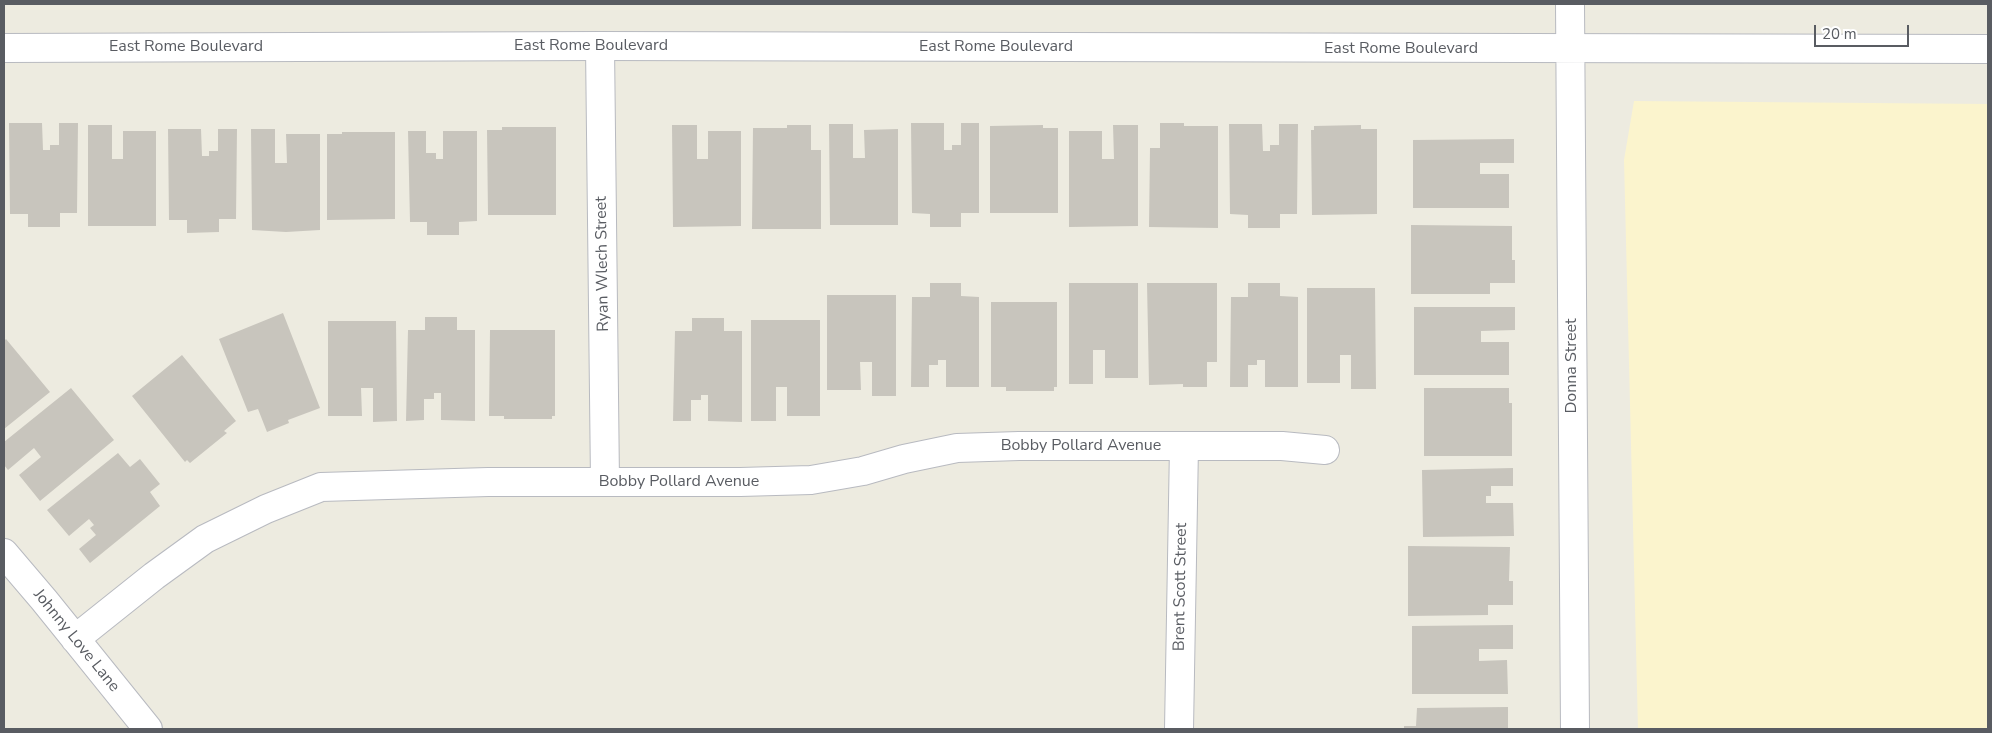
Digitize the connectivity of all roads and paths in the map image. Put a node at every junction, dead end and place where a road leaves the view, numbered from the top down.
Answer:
1 (1570, 4) edge
2 (600, 46) junction
3 (4, 48) edge
4 (1988, 49) edge
5 (1570, 50) junction
6 (1184, 446) junction
7 (1325, 450) dead end
8 (605, 482) junction
9 (4, 553) edge
10 (75, 639) junction
11 (148, 729) edge
12 (1179, 729) edge
13 (1575, 729) edge

1 - 5 street, Donna Street
2 - 3 street, East Rome Boulevard
2 - 5 street, East Rome Boulevard
2 - 8 street, Ryan Wlech Street
4 - 5 street, East Rome Boulevard
5 - 13 street, Donna Street
6 - 7 street, Bobby Pollard Avenue
6 - 8 street, Bobby Pollard Avenue
6 - 12 street, Brent Scott Street
8 - 10 street, Bobby Pollard Avenue
9 - 10 street, Johnny Love Lane
10 - 11 street, Johnny Love Lane

